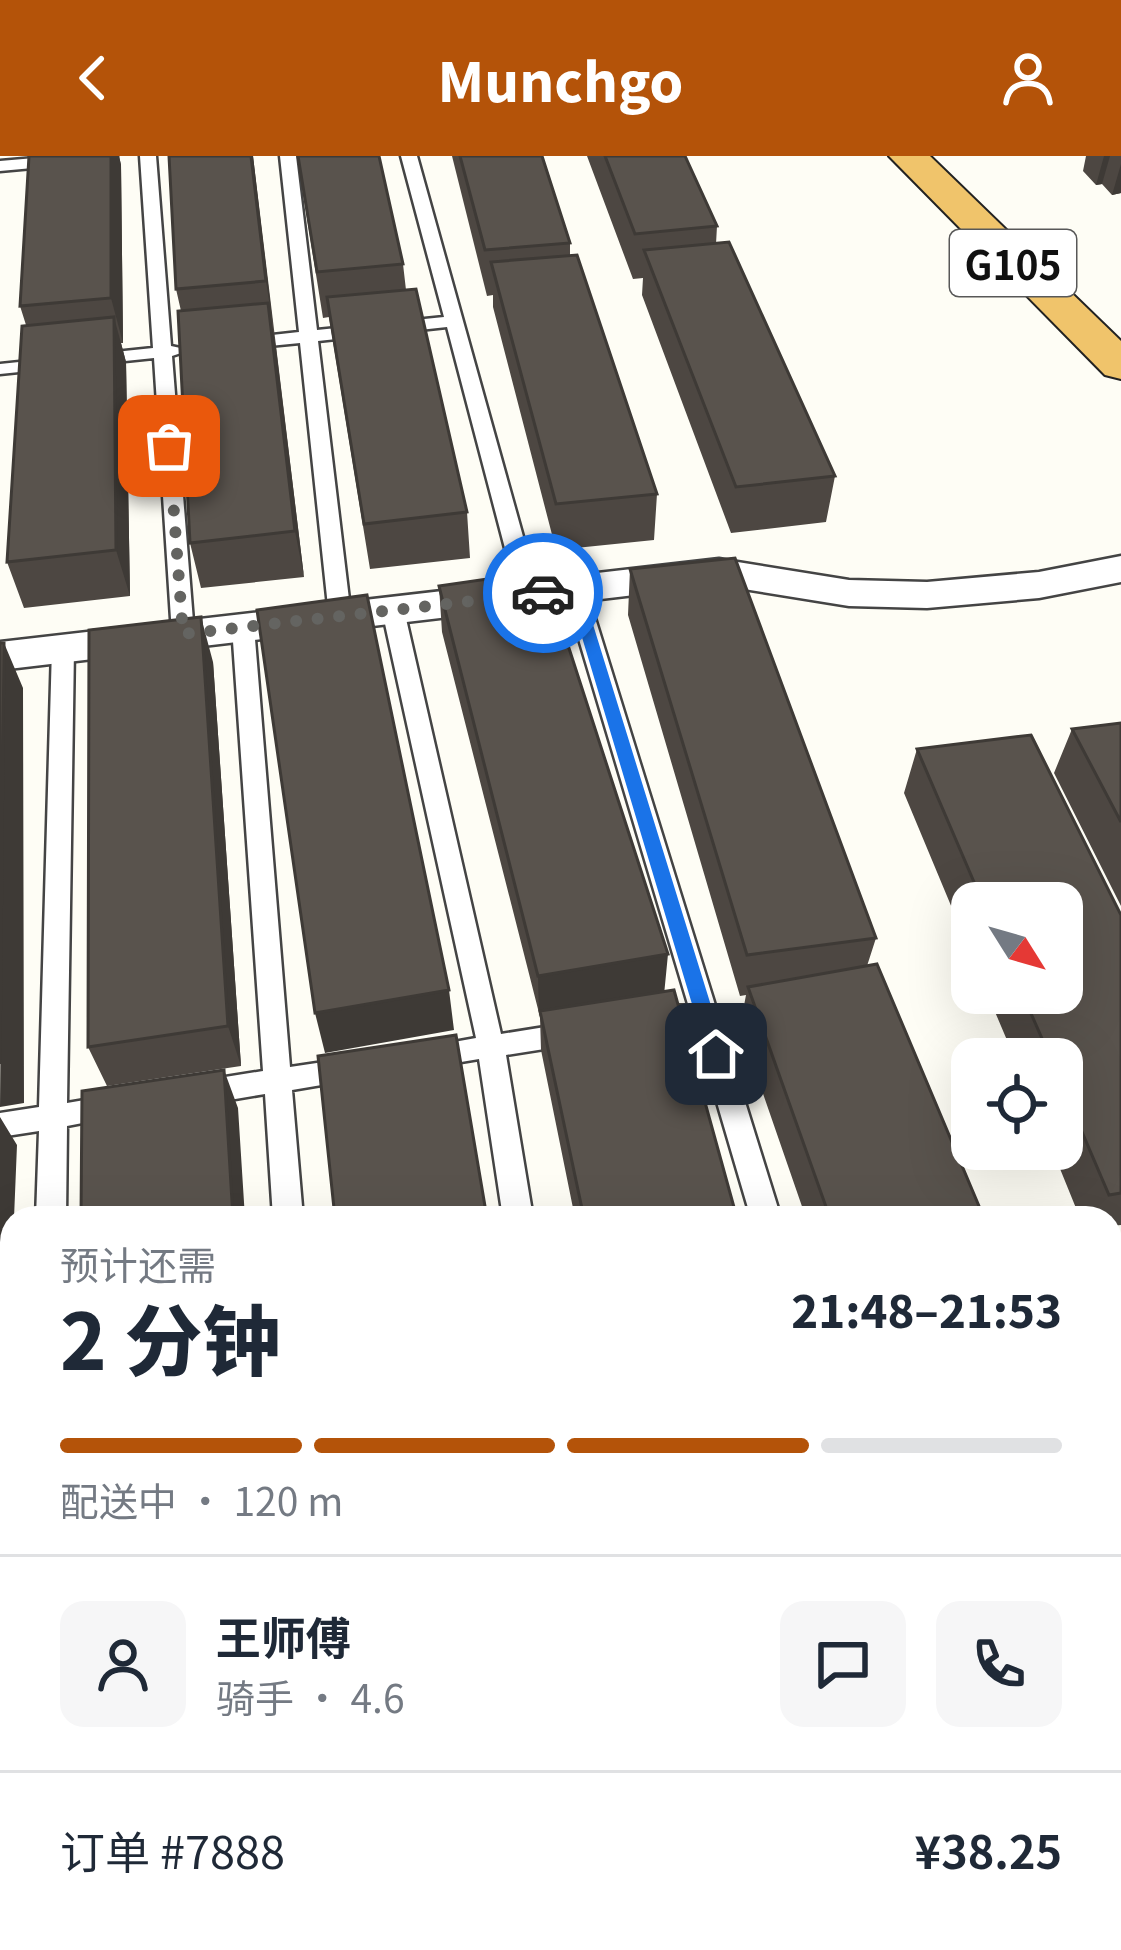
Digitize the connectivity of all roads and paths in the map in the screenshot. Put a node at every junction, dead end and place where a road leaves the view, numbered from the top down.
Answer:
1 (109, 156) edge
2 (148, 156) edge
3 (288, 156) edge
4 (409, 156) edge
5 (908, 156) edge
6 (947, 156) edge
7 (61, 158) edge
8 (0, 166) edge
9 (1121, 312) edge
10 (454, 321) junction
11 (308, 336) junction
12 (225, 345) edge
13 (204, 347) edge
14 (162, 352) junction
15 (1121, 366) edge
16 (0, 368) edge
17 (1121, 569) edge
18 (575, 589) junction
19 (529, 594) junction
20 (393, 610) junction
21 (340, 616) junction
22 (243, 628) junction
23 (183, 634) junction
24 (63, 649) junction
25 (0, 656) edge
26 (704, 1012) junction
27 (490, 1046) junction
28 (277, 1081) junction
29 (53, 1116) junction
30 (0, 1125) edge
31 (51, 1206) edge
32 (287, 1206) edge
33 (516, 1206) edge
34 (762, 1206) edge

1 - 7 lane
2 - 14 lane
3 - 11 lane
4 - 10 lane
5 - 15 highway, G105
6 - 9 highway, G105
7 - 8 lane
10 - 11 lane
10 - 19 lane
11 - 12 lane
11 - 21 lane
13 - 14 lane
14 - 16 lane
14 - 23 lane
17 - 18 street
18 - 19 street
18 - 26 lane
19 - 20 street
20 - 21 street
20 - 27 lane
21 - 22 street
22 - 23 street
22 - 28 lane
23 - 24 street
24 - 25 street
24 - 29 lane
26 - 27 lane
26 - 34 lane
27 - 28 lane
27 - 33 lane
28 - 29 lane
28 - 32 lane
29 - 30 lane
29 - 31 lane

